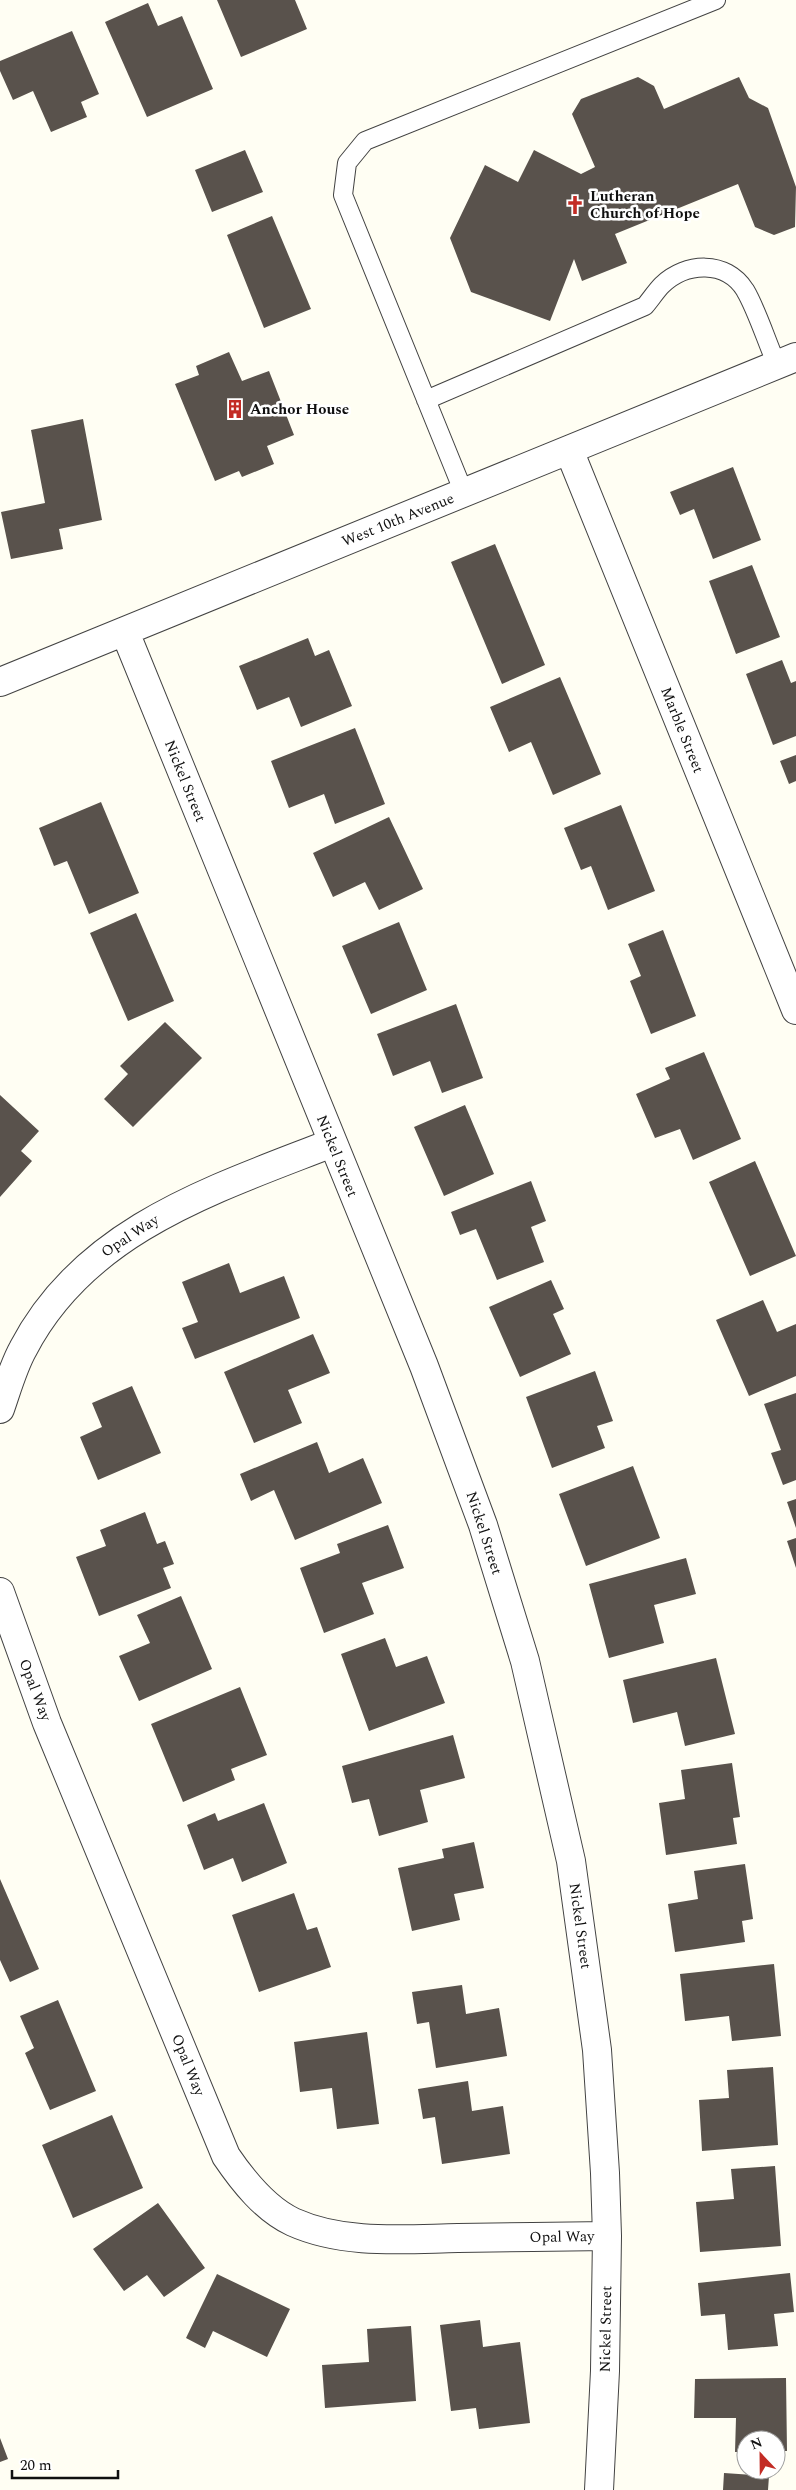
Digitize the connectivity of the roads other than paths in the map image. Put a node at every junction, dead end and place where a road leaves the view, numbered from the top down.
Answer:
1 (716, 0) edge
2 (786, 361) edge
3 (426, 400) junction
4 (569, 450) junction
5 (464, 493) junction
6 (125, 632) junction
7 (0, 682) edge
8 (796, 1010) edge
9 (332, 1143) junction
10 (0, 1409) edge
11 (0, 1592) edge
12 (606, 2236) junction
13 (600, 2490) edge

1 - 3 lane
2 - 3 lane
2 - 4 street, West 10th Avenue
3 - 5 lane
4 - 5 street, West 10th Avenue
4 - 8 street, Marble Street
5 - 6 street, West 10th Avenue
6 - 7 street, West 10th Avenue
6 - 9 street, Nickel Street
9 - 10 street, Opal Way
9 - 12 street, Nickel Street
11 - 12 street, Opal Way
12 - 13 street, Nickel Street

